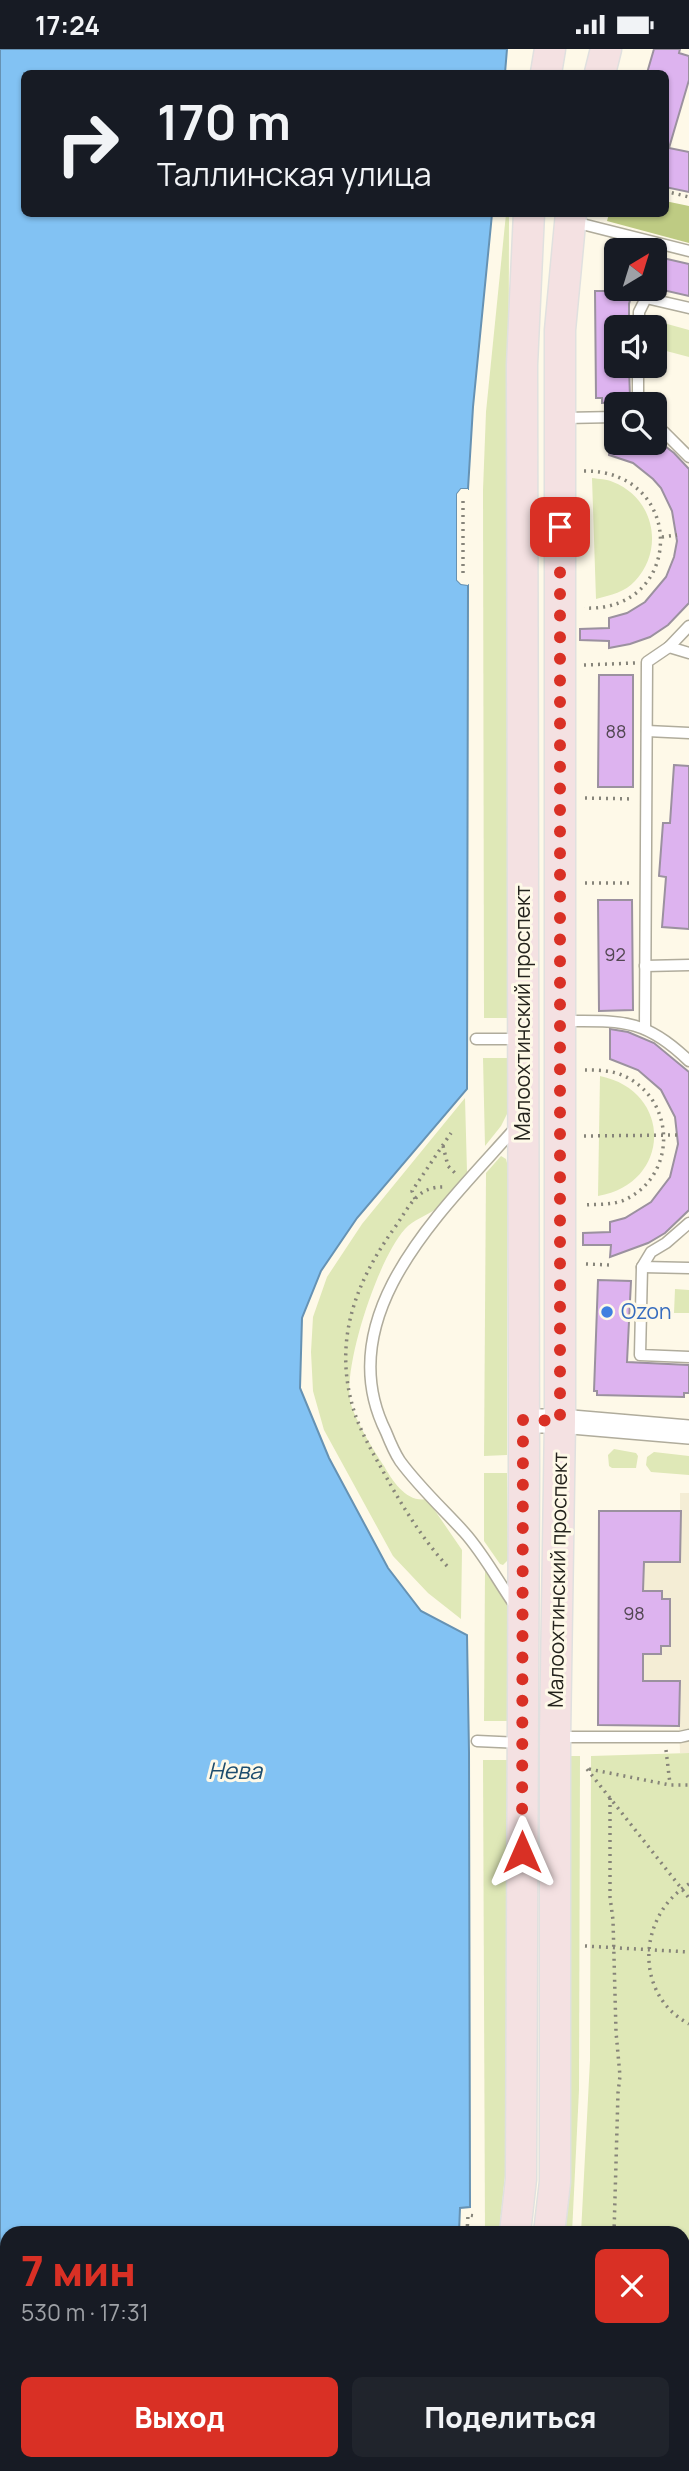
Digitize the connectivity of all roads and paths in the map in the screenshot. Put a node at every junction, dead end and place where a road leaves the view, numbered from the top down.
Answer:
1 (550, 49) edge
2 (607, 49) edge
3 (546, 70) edge
4 (601, 70) edge
5 (669, 192) edge
6 (689, 197) edge
7 (530, 217) edge
8 (570, 217) edge
9 (689, 251) edge
10 (689, 308) edge
11 (639, 315) edge
12 (604, 417) edge
13 (560, 418) junction
14 (667, 435) edge
15 (689, 457) edge
16 (584, 471) dead end
17 (463, 501) dead end
18 (677, 535) dead end
19 (662, 537) junction
20 (463, 573) dead end
21 (584, 608) dead end
22 (689, 626) edge
23 (669, 647) junction
24 (689, 653) edge
25 (647, 662) junction
26 (584, 664) dead end
27 (647, 731) junction
28 (689, 733) edge
29 (585, 798) dead end
30 (646, 799) junction
31 (585, 883) dead end
32 (646, 883) junction
33 (689, 965) edge
34 (645, 966) junction
35 (560, 1021) junction
36 (645, 1029) junction
37 (476, 1039) dead end
38 (522, 1039) junction
39 (689, 1061) edge
40 (585, 1070) dead end
41 (524, 1119) junction
42 (451, 1133) dead end
43 (664, 1135) junction
44 (677, 1135) dead end
45 (584, 1136) dead end
46 (443, 1146) junction
47 (462, 1188) junction
48 (415, 1199) dead end
49 (585, 1205) dead end
50 (689, 1223) edge
51 (586, 1264) dead end
52 (610, 1265) dead end
53 (642, 1267) junction
54 (689, 1268) edge
55 (689, 1357) edge
56 (523, 1420) junction
57 (560, 1421) junction
58 (689, 1432) edge
59 (522, 1616) junction
60 (689, 1735) edge
61 (555, 1737) junction
62 (665, 1737) junction
63 (477, 1741) dead end
64 (522, 1743) junction
65 (670, 1785) junction
66 (689, 1785) edge
67 (610, 1798) junction
68 (689, 1884) edge
69 (681, 1888) junction
70 (689, 1898) edge
71 (585, 1946) dead end
72 (614, 1948) junction
73 (648, 1950) junction
74 (689, 1952) edge
75 (689, 2024) edge
76 (476, 2216) dead end
77 (467, 2226) edge
78 (516, 2226) edge
79 (550, 2226) edge
80 (614, 2226) edge

1 - 3 main road
2 - 4 main road
5 - 6 path
7 - 38 main road, Малоохтинский проспект
8 - 9 lane
8 - 13 main road, Малоохтинский проспект
10 - 11 lane
12 - 13 lane
13 - 35 main road, Малоохтинский проспект
14 - 15 lane
16 - 19 path
17 - 20 path
18 - 19 path
19 - 21 path
22 - 23 lane
23 - 24 lane
23 - 25 lane
25 - 26 path
25 - 27 lane
27 - 28 lane
27 - 30 lane
29 - 30 path
30 - 32 lane
31 - 32 path
32 - 34 lane
33 - 34 lane
34 - 36 lane
35 - 36 lane
35 - 57 main road, Малоохтинский проспект
36 - 39 lane
37 - 38 lane
38 - 41 main road, Малоохтинский проспект
40 - 43 path
41 - 47 lane
41 - 56 main road, Малоохтинский проспект
42 - 46 path
43 - 44 path
43 - 45 path
43 - 49 path
46 - 47 path
46 - 48 path
47 - 59 lane
50 - 53 lane
51 - 52 path
53 - 54 lane
53 - 55 lane
56 - 57 street
56 - 59 main road, Малоохтинский проспект
57 - 58 street
57 - 61 main road, Малоохтинский проспект
59 - 64 main road, Малоохтинский проспект
60 - 62 lane
61 - 62 lane
61 - 79 main road, Малоохтинский проспект
62 - 65 path
63 - 64 lane
64 - 78 main road, Малоохтинский проспект
65 - 66 path
65 - 67 path
67 - 69 path
67 - 72 path
68 - 69 path
69 - 70 path
69 - 73 path
71 - 72 path
72 - 73 path
72 - 80 path
73 - 74 path
73 - 75 path
76 - 77 path

